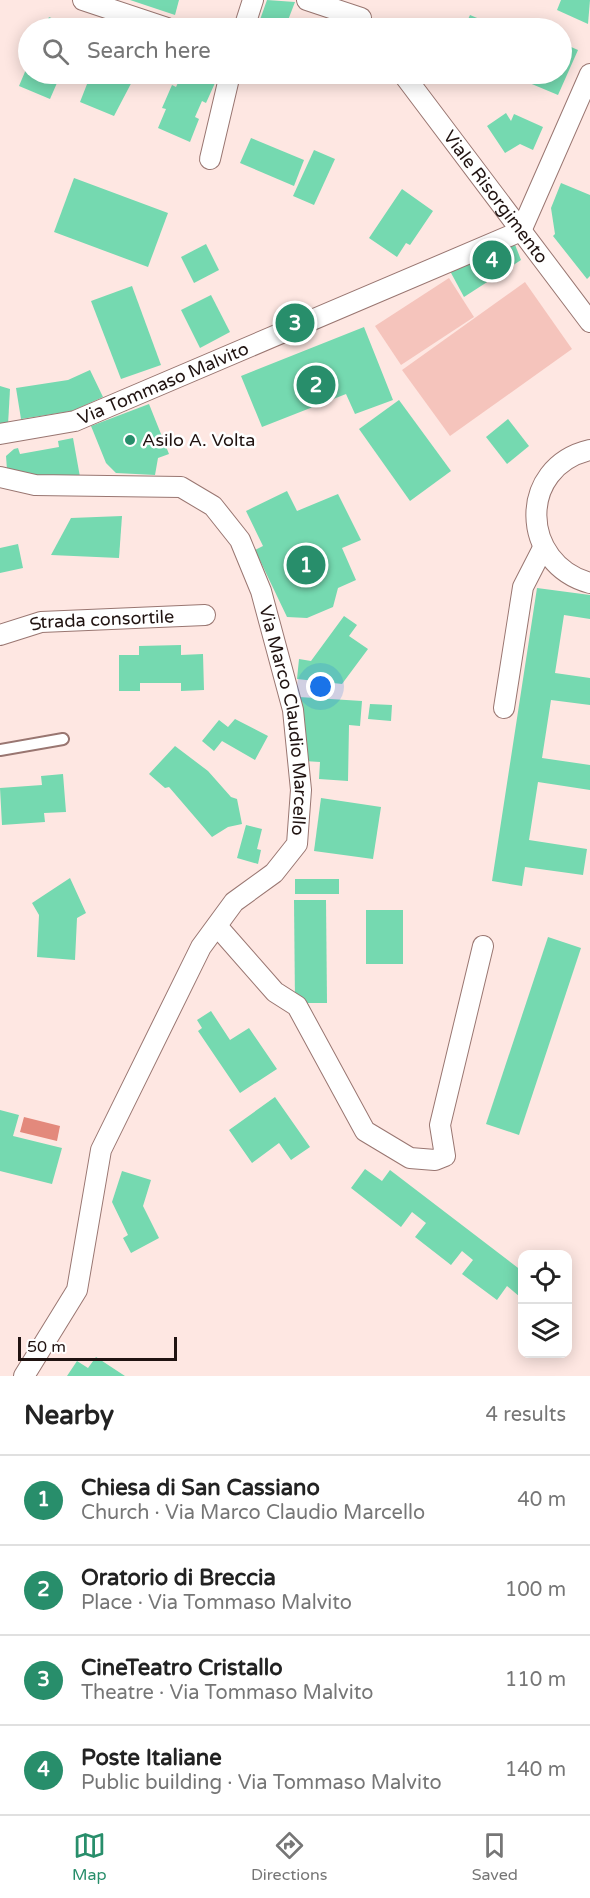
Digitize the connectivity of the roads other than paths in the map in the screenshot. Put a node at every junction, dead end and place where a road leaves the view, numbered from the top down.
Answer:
1 (83, 0) edge
2 (253, 0) edge
3 (307, 0) edge
4 (349, 0) edge
5 (137, 18) edge
6 (247, 18) edge
7 (352, 18) edge
8 (362, 18) edge
9 (590, 74) edge
10 (228, 84) edge
11 (411, 84) edge
12 (210, 159) dead end
13 (521, 231) junction
14 (590, 322) edge
15 (0, 434) edge
16 (590, 450) edge
17 (0, 477) edge
18 (543, 548) junction
19 (590, 583) edge
20 (205, 615) dead end
21 (0, 634) edge
22 (504, 708) dead end
23 (63, 739) dead end
24 (0, 750) edge
25 (217, 926) junction
26 (483, 946) dead end
27 (24, 1376) edge

1 - 5 street
2 - 6 street
3 - 7 street
4 - 8 street
9 - 13 street
10 - 12 street
11 - 13 street, Viale Risorgimento
13 - 14 street, Viale Risorgimento
13 - 15 street, Via Tommaso Malvito
16 - 18 street
17 - 25 street, Via Marco Claudio Marcello
18 - 19 street
18 - 22 street
20 - 21 street, Strada consortile
23 - 24 lane
25 - 26 street
25 - 27 street, Via Marco Claudio Marcello

